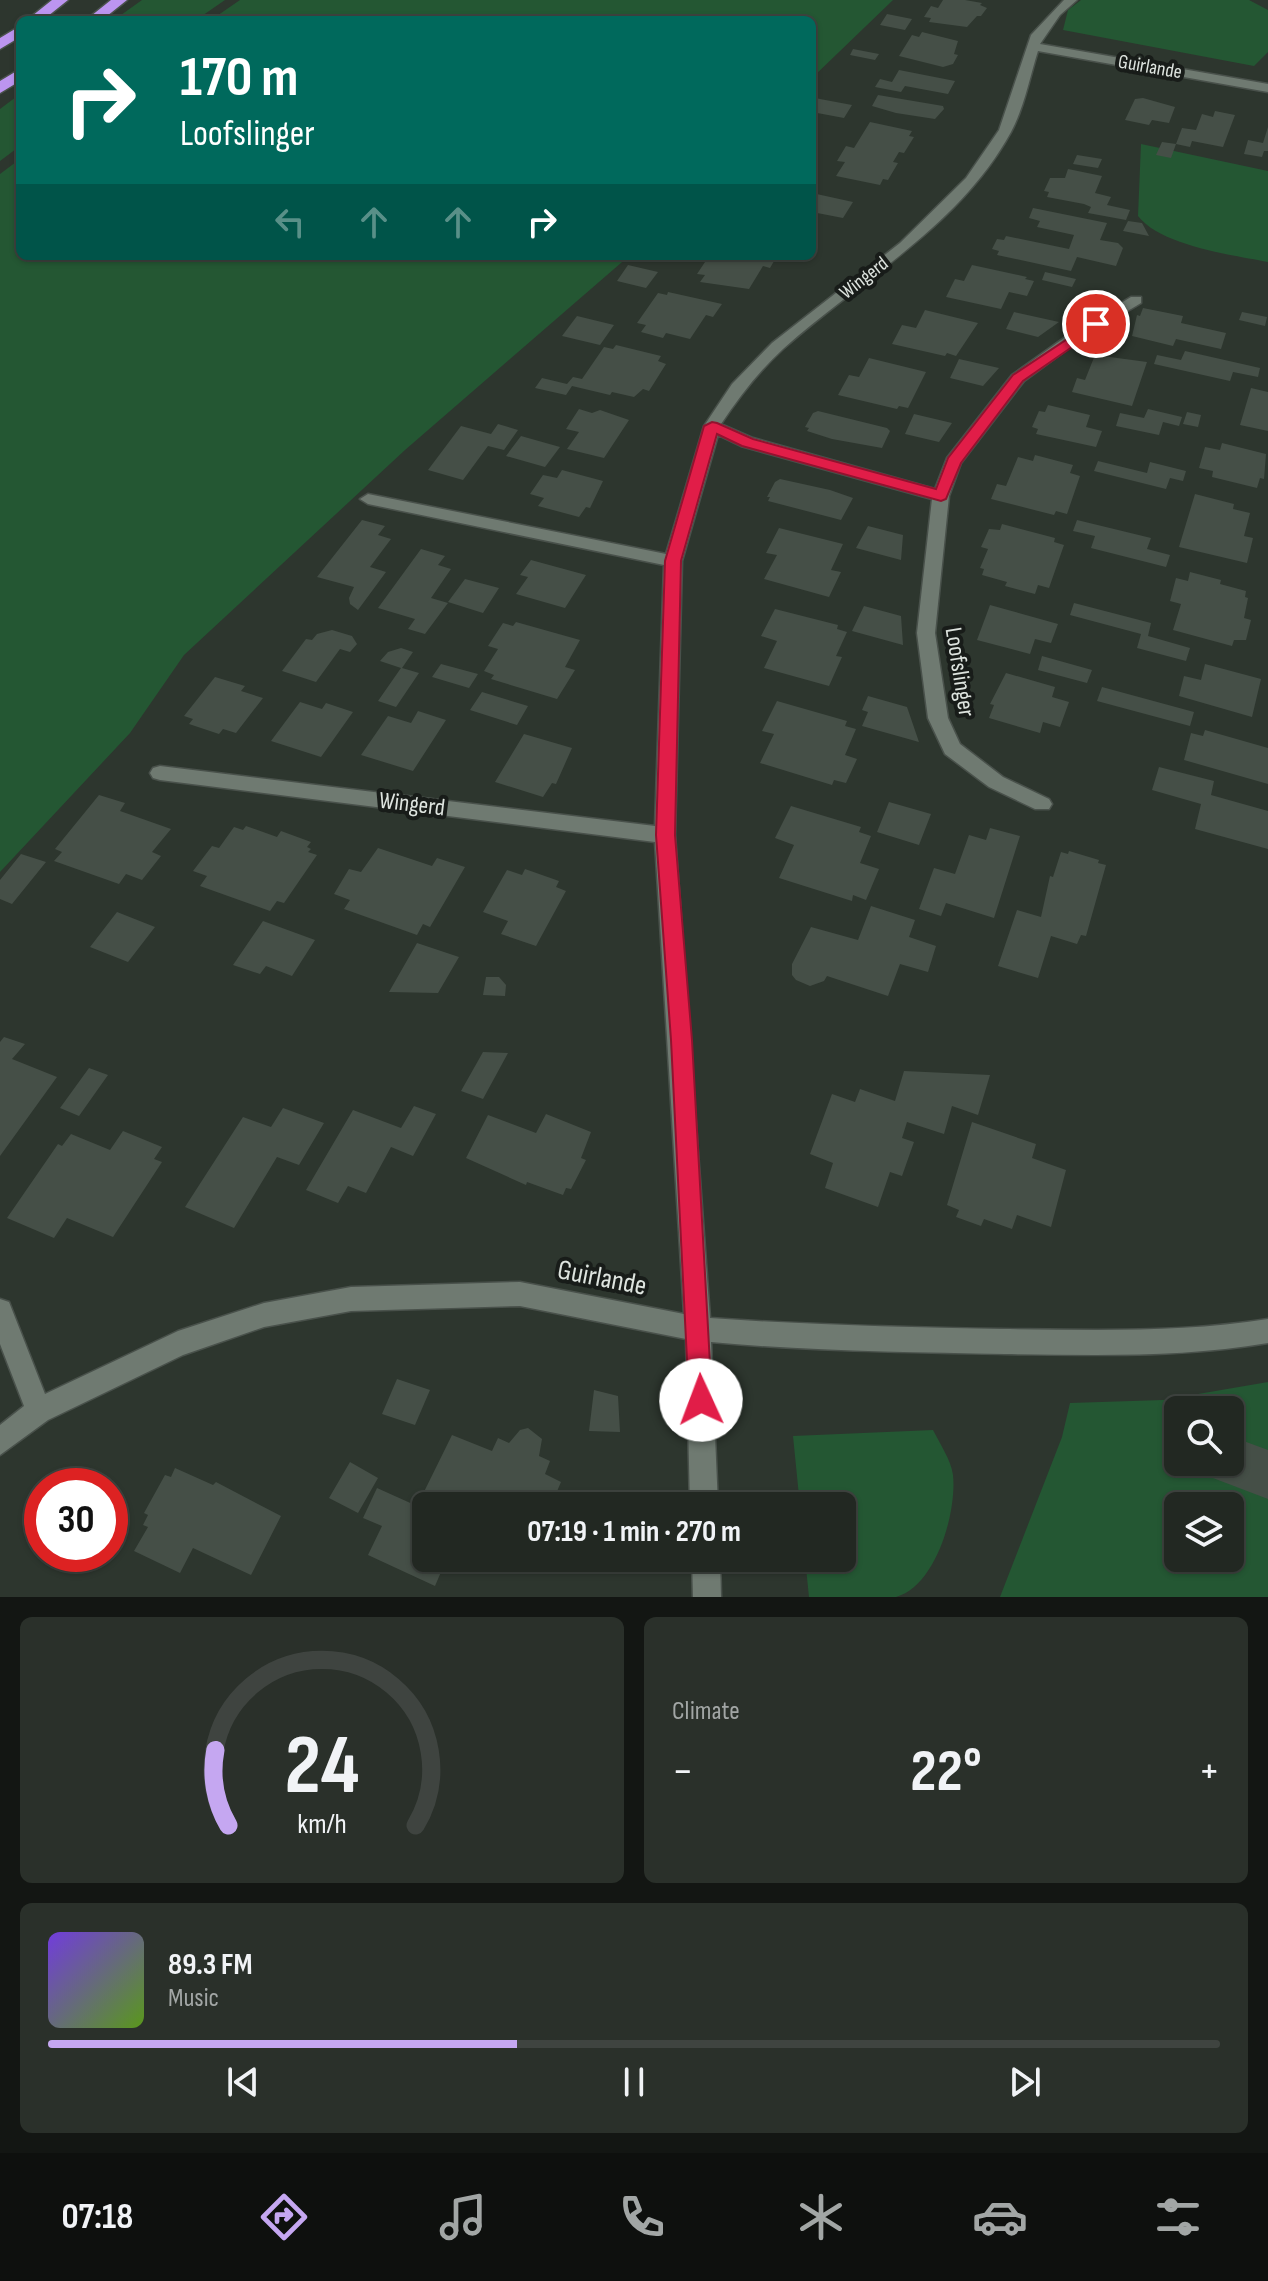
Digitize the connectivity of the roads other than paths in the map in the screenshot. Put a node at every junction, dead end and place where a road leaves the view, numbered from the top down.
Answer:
1 (61, 0) edge
2 (120, 0) edge
3 (1071, 0) edge
4 (39, 16) edge
5 (98, 16) edge
6 (1033, 46) junction
7 (1268, 88) edge
8 (1136, 300) dead end
9 (712, 426) junction
10 (941, 496) junction
11 (368, 499) dead end
12 (673, 561) junction
13 (160, 773) dead end
14 (1042, 804) dead end
15 (665, 835) junction
16 (0, 1311) edge
17 (698, 1329) junction
18 (1268, 1331) edge
19 (39, 1411) junction
20 (0, 1442) edge
21 (704, 1492) edge
22 (706, 1572) edge
23 (707, 1597) edge

1 - 4 highway
2 - 5 highway
3 - 6 street, Wingerd
6 - 7 street, Guirlande
6 - 9 street, Wingerd
8 - 10 street, Loofslinger
9 - 10 street
9 - 12 street, Wingerd
10 - 14 street, Loofslinger
11 - 12 street
12 - 15 street, Wingerd
13 - 15 street, Wingerd
15 - 17 street, Wingerd
16 - 19 street
17 - 18 street, Guirlande
17 - 19 street, Guirlande
17 - 21 street, Wingerd
19 - 20 street, Guirlande
22 - 23 street

